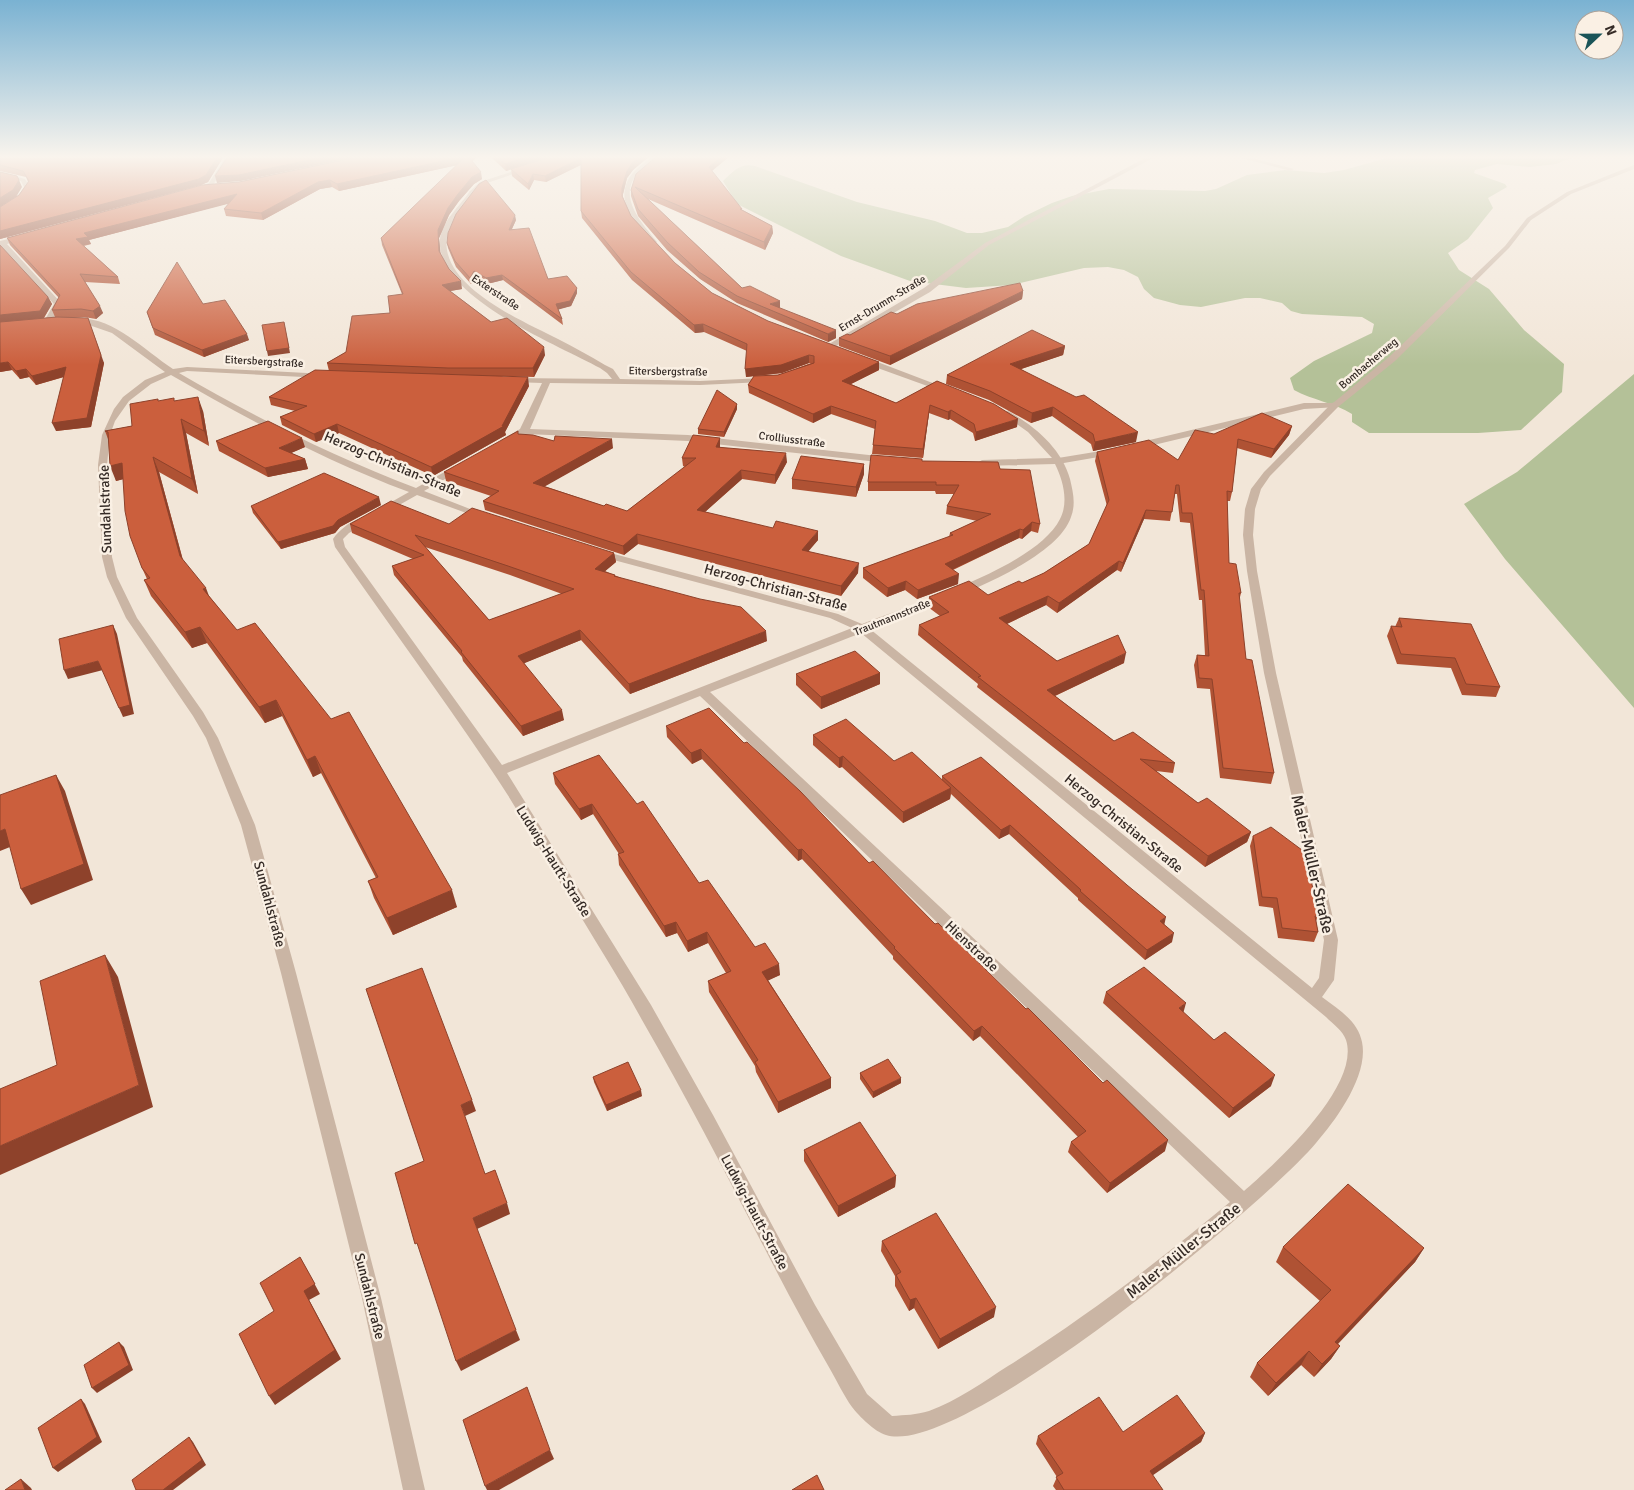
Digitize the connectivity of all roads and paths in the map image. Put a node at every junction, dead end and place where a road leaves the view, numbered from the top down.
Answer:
1 (448, 226) edge
2 (640, 226) edge
3 (1022, 226) edge
4 (1524, 226) edge
5 (30, 235) edge
6 (1, 243) edge
7 (662, 251) edge
8 (55, 322) junction
9 (38, 324) edge
10 (821, 344) edge
11 (828, 347) junction
12 (836, 350) edge
13 (854, 356) edge
14 (170, 371) junction
15 (328, 376) edge
16 (774, 379) edge
17 (508, 380) edge
18 (547, 381) junction
19 (617, 381) junction
20 (954, 393) edge
21 (1335, 405) junction
22 (997, 409) edge
23 (524, 430) junction
24 (491, 450) edge
25 (474, 459) edge
26 (894, 461) edge
27 (1058, 461) junction
28 (969, 463) edge
29 (417, 492) junction
30 (493, 520) edge
31 (587, 550) edge
32 (862, 628) junction
33 (701, 690) junction
34 (498, 771) junction
35 (1313, 998) junction
36 (1243, 1202) junction
37 (888, 1426) joint
38 (414, 1490) edge

1 - 19 street, Exterstraße
2 - 7 street
3 - 11 street, Ernst-Drumm-Straße
4 - 21 street, Bombacherweg
5 - 6 street
6 - 8 street
8 - 9 street
8 - 14 street
10 - 11 street
11 - 12 street
13 - 20 street
14 - 15 street, Eitersbergstraße
14 - 29 street, Herzog-Christian-Straße
14 - 38 street, Sundahlstraße
16 - 19 street, Eitersbergstraße
17 - 18 street, Eitersbergstraße
18 - 19 street, Eitersbergstraße
18 - 23 street
21 - 27 street, Bombacherweg
21 - 35 street, Maler-Müller-Straße
22 - 27 street, Trautmannstraße
23 - 24 street
23 - 26 street, Crolliusstraße
25 - 29 street, Ludwig-Hautt-Straße
27 - 28 street
27 - 32 street, Trautmannstraße
29 - 30 street, Herzog-Christian-Straße
29 - 34 street, Ludwig-Hautt-Straße
31 - 32 street, Herzog-Christian-Straße
32 - 33 street, Trautmannstraße
32 - 35 street, Herzog-Christian-Straße
33 - 34 street, Trautmannstraße
33 - 36 street, Hienstraße
34 - 37 street, Ludwig-Hautt-Straße
35 - 36 street, Maler-Müller-Straße
36 - 37 street, Maler-Müller-Straße

